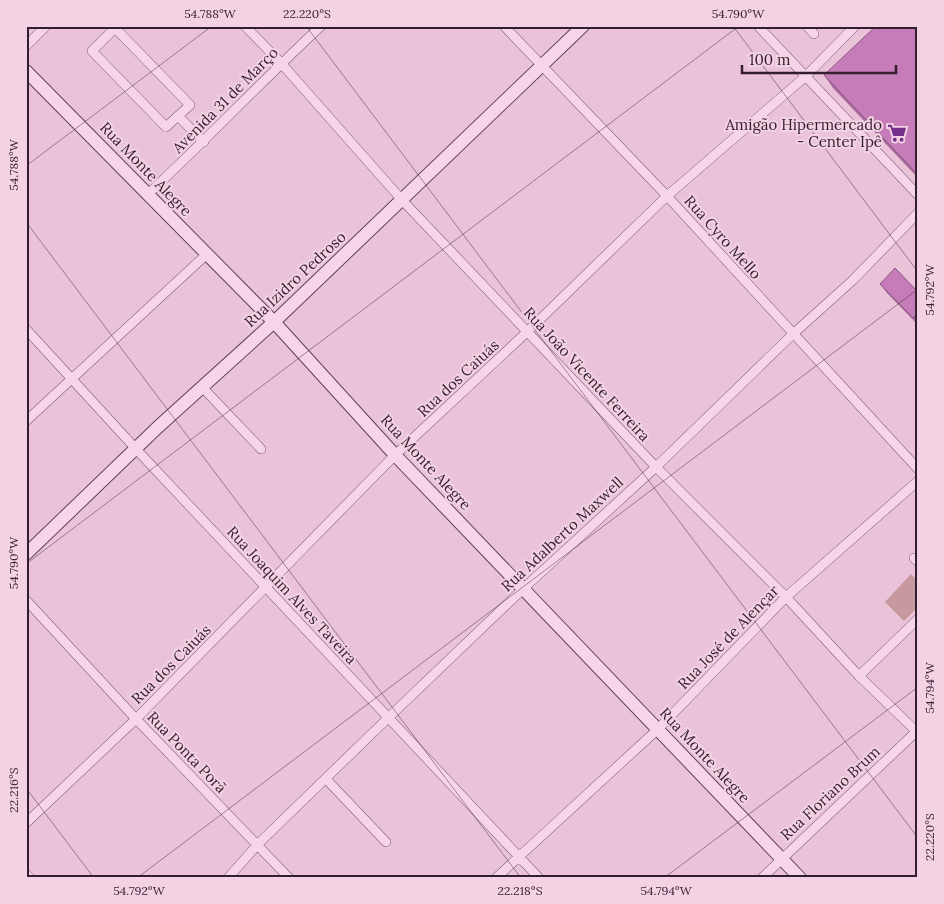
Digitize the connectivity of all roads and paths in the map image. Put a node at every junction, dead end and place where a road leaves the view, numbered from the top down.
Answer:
1 (46, 26) edge
2 (245, 26) edge
3 (320, 26) edge
4 (504, 26) edge
5 (584, 26) edge
6 (758, 26) edge
7 (807, 26) edge
8 (855, 26) edge
9 (814, 34) dead end
10 (26, 46) edge
11 (281, 63) junction
12 (542, 66) junction
13 (26, 70) edge
14 (806, 76) junction
15 (178, 116) junction
16 (204, 142) junction
17 (148, 194) junction
18 (918, 195) edge
19 (667, 196) junction
20 (402, 200) junction
21 (918, 213) edge
22 (207, 254) junction
23 (274, 322) junction
24 (26, 329) edge
25 (528, 331) junction
26 (793, 334) junction
27 (72, 379) junction
28 (202, 387) junction
29 (26, 421) edge
30 (136, 448) junction
31 (261, 449) dead end
32 (395, 455) junction
33 (656, 467) junction
34 (918, 469) edge
35 (918, 481) edge
36 (26, 554) edge
37 (266, 586) junction
38 (524, 588) junction
39 (786, 597) junction
40 (26, 600) edge
41 (918, 619) edge
42 (859, 676) junction
43 (388, 718) junction
44 (136, 719) junction
45 (658, 729) junction
46 (917, 732) edge
47 (326, 779) junction
48 (26, 823) edge
49 (386, 842) dead end
50 (258, 844) junction
51 (518, 856) junction
52 (780, 859) junction
53 (26, 874) edge
54 (30, 878) edge
55 (228, 878) edge
56 (289, 878) edge
57 (496, 878) edge
58 (540, 878) edge
59 (762, 878) edge
60 (800, 878) edge

1 - 10 street
2 - 11 street, Rua João Vicente Ferreira
3 - 11 street, Avenida 31 de Março
4 - 12 street, Rua Cyro Mello
5 - 12 street, Rua Izidro Pedroso
6 - 14 street
7 - 9 street
8 - 14 street, Rua dos Caiuás
11 - 16 street, Avenida 31 de Março
11 - 20 street, Rua João Vicente Ferreira
12 - 19 street, Rua Cyro Mello
12 - 20 street, Rua Izidro Pedroso
13 - 17 street, Rua Monte Alegre
14 - 18 street
14 - 19 street, Rua dos Caiuás
15 - 15 street
15 - 16 street
16 - 17 street, Avenida 31 de Março
17 - 22 street, Rua Monte Alegre
19 - 25 street, Rua dos Caiuás
19 - 26 street, Rua Cyro Mello
20 - 23 street, Rua Izidro Pedroso
20 - 25 street, Rua João Vicente Ferreira
21 - 26 street, Rua Adalberto Maxwell
22 - 23 street, Rua Monte Alegre
22 - 27 street
23 - 28 street, Rua Izidro Pedroso
23 - 32 street, Rua Monte Alegre
24 - 27 street, Rua Joaquim Alves Taveira
25 - 32 street, Rua dos Caiuás
25 - 33 street, Rua João Vicente Ferreira
26 - 33 street, Rua Adalberto Maxwell
26 - 34 street, Rua Cyro Mello
27 - 29 street
27 - 30 street, Rua Joaquim Alves Taveira
28 - 30 street, Rua Izidro Pedroso
28 - 31 street
30 - 36 street, Rua Izidro Pedroso
30 - 37 street, Rua Joaquim Alves Taveira
32 - 37 street, Rua dos Caiuás
32 - 38 street, Rua Monte Alegre
33 - 38 street, Rua Adalberto Maxwell
33 - 39 street, Rua João Vicente Ferreira
35 - 39 street, Rua José de Alençar
37 - 43 street, Rua Joaquim Alves Taveira
37 - 44 street, Rua dos Caiuás
38 - 43 street, Rua Adalberto Maxwell
38 - 45 street, Rua Monte Alegre
39 - 42 street, Rua João Vicente Ferreira
39 - 45 street, Rua José de Alençar
40 - 44 street, Rua Ponta Porã
41 - 42 street
42 - 46 street, Rua João Vicente Ferreira
43 - 47 street, Rua Adalberto Maxwell
43 - 51 street, Rua Joaquim Alves Taveira
44 - 48 street, Rua dos Caiuás
44 - 50 street, Rua Ponta Porã
45 - 51 street, Rua José de Alençar
45 - 52 street, Rua Monte Alegre
46 - 52 street, Rua Floriano Brum
47 - 49 street
47 - 50 street, Rua Adalberto Maxwell
50 - 55 street, Rua Adalberto Maxwell
50 - 56 street, Rua Ponta Porã
51 - 57 street, Rua José de Alençar
51 - 58 street, Rua Joaquim Alves Taveira
52 - 59 street, Rua Floriano Brum
52 - 60 street, Rua Monte Alegre
53 - 54 street

